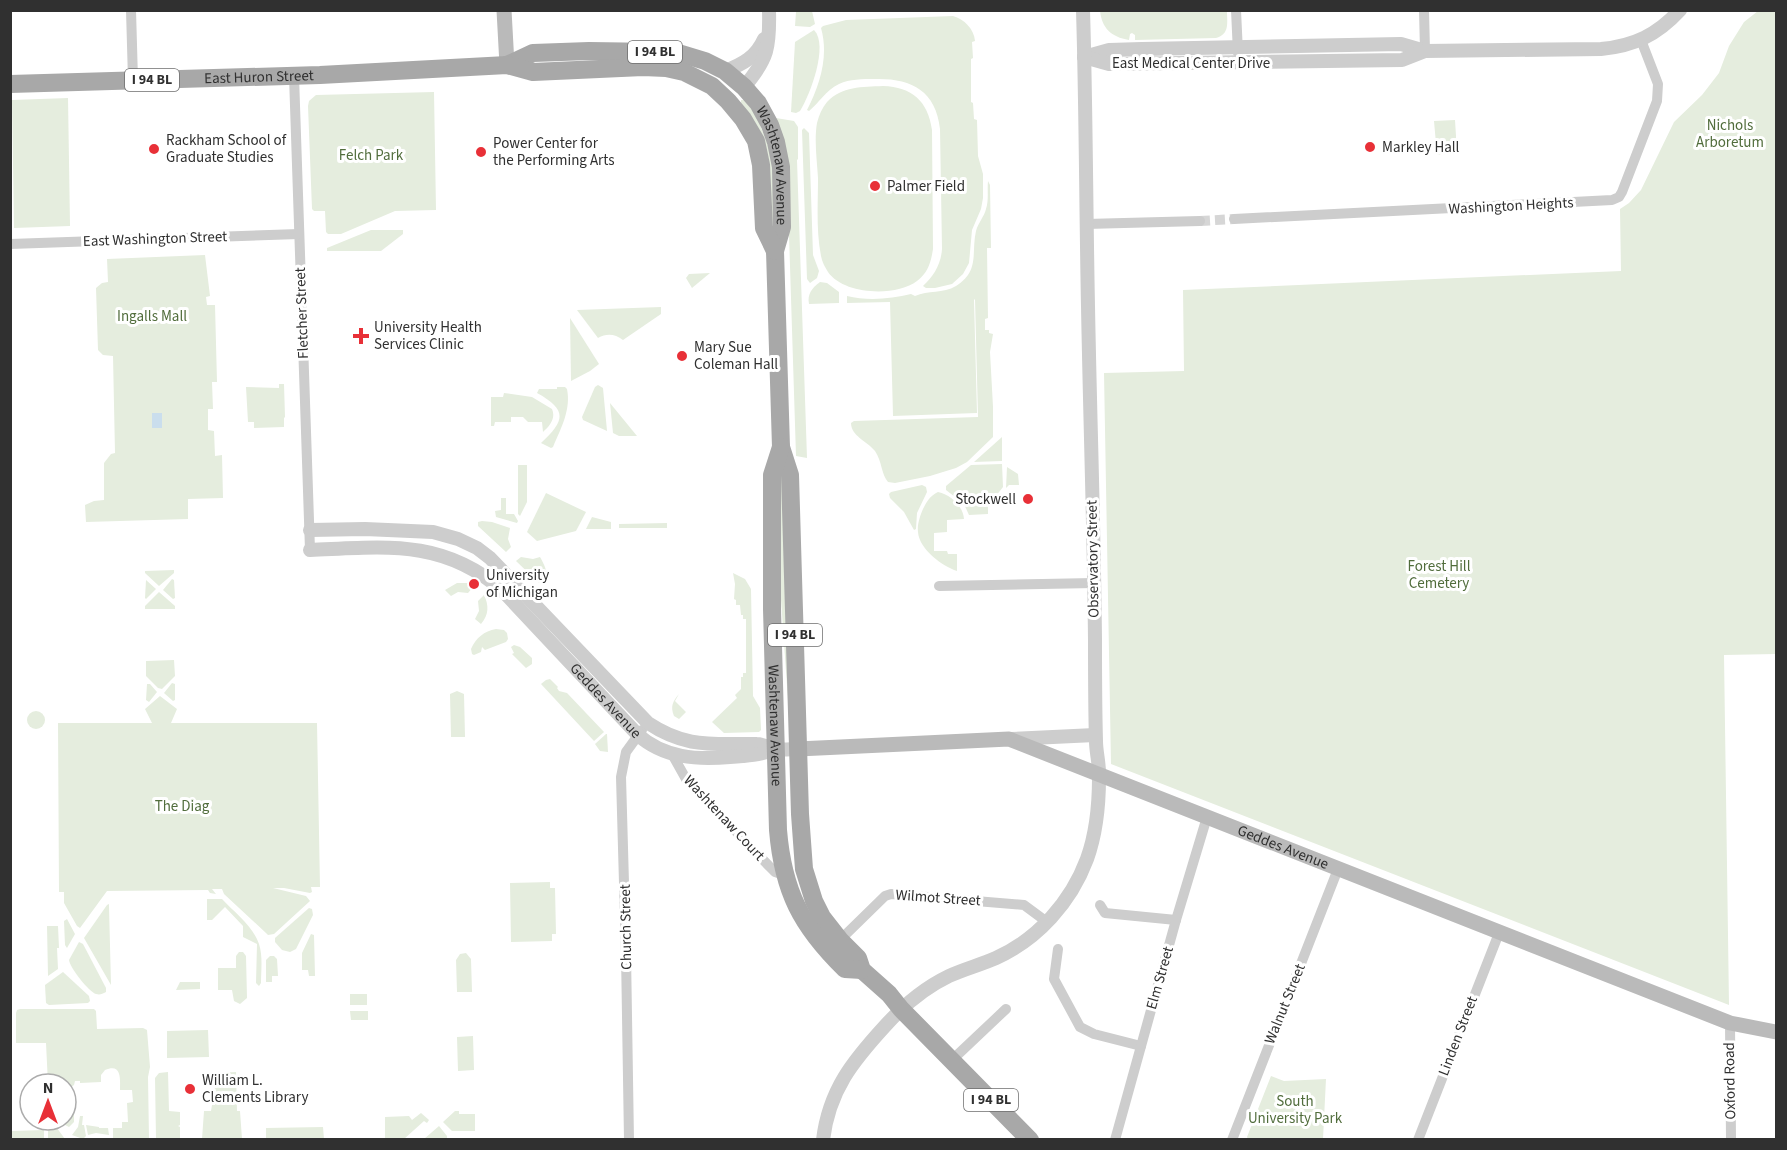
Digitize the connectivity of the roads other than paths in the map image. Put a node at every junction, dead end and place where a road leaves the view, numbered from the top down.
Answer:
1 (131, 10) edge
2 (504, 10) edge
3 (1083, 10) edge
4 (1236, 10) edge
5 (1424, 10) edge
6 (1680, 10) edge
7 (769, 15) edge
8 (1641, 40) junction
9 (1238, 47) junction
10 (1425, 51) junction
11 (1084, 57) junction
12 (1238, 63) junction
13 (507, 65) junction
14 (725, 71) junction
15 (294, 76) junction
16 (133, 80) junction
17 (10, 84) edge
18 (712, 86) junction
19 (744, 87) junction
20 (728, 101) joint
21 (1234, 219) tunnel mouth
22 (1200, 221) tunnel mouth
23 (1086, 224) junction
24 (299, 234) junction
25 (10, 244) edge
26 (775, 251) junction
27 (781, 447) junction
28 (310, 530) junction
29 (310, 550) joint
30 (1094, 583) junction
31 (939, 586) dead end
32 (773, 634) junction
33 (648, 723) junction
34 (638, 735) junction
35 (1095, 735) junction
36 (1009, 740) junction
37 (798, 748) junction
38 (776, 749) junction
39 (672, 754) junction
40 (1100, 776) junction
41 (1207, 817) junction
42 (802, 847) junction
43 (1338, 869) junction
44 (784, 875) junction
45 (1100, 905) dead end
46 (1176, 920) junction
47 (1047, 922) junction
48 (1498, 933) junction
49 (840, 940) junction
50 (1058, 949) dead end
51 (862, 970) junction
52 (901, 1009) junction
53 (1006, 1009) dead end
54 (1730, 1023) junction
55 (1776, 1032) edge
56 (1141, 1046) junction
57 (952, 1060) junction
58 (629, 1140) edge
59 (823, 1140) edge
60 (1030, 1140) edge
61 (1115, 1140) edge
62 (1232, 1140) edge
63 (1418, 1140) edge
64 (1731, 1140) edge

1 - 16 street
2 - 13 main road
3 - 11 street, Observatory Street
4 - 9 street
5 - 10 street
6 - 8 street, East Medical Center Drive
7 - 14 street
7 - 19 street
8 - 10 street, East Medical Center Drive
8 - 21 street, Washington Heights
9 - 10 street, East Medical Center Drive
9 - 11 street, East Medical Center Drive
9 - 12 street
10 - 12 street, East Medical Center Drive
11 - 12 street, East Medical Center Drive
11 - 23 street, Observatory Street
13 - 14 main road, East Huron Street / I 94 BL
13 - 15 main road, East Huron Street / I 94 BL
13 - 18 main road, East Huron Street / I 94 BL
14 - 19 main road, East Huron Street / I 94 BL
15 - 16 main road, East Huron Street / I 94 BL
15 - 24 street, Fletcher Street
16 - 17 main road, East Huron Street / I 94 BL
18 - 19 main road
18 - 20 main road, East Huron Street / I 94 BL
19 - 26 main road, Washtenaw Avenue / I 94 BL
20 - 26 main road, Washtenaw Avenue / I 94 BL
22 - 23 street
23 - 30 street, Observatory Street
24 - 25 street, East Washington Street
24 - 28 street, Fletcher Street
26 - 27 main road, Washtenaw Avenue / I 94 BL
27 - 32 main road, Washtenaw Avenue / I 94 BL
27 - 37 main road, Washtenaw Avenue / I 94 BL
28 - 29 street, Fletcher Street
28 - 33 street, Geddes Avenue
29 - 34 street, Geddes Avenue
30 - 31 street
30 - 35 street, Observatory Street
32 - 37 main road
32 - 38 main road, Washtenaw Avenue / I 94 BL
33 - 34 street, Church Street
33 - 38 street, Geddes Avenue
34 - 39 street, Geddes Avenue
34 - 58 street, Church Street
35 - 36 street
35 - 40 street, Observatory Street
36 - 37 main road, Geddes Avenue
36 - 40 main road, Geddes Avenue
37 - 38 street, Geddes Avenue
37 - 42 main road, Washtenaw Avenue / I 94 BL
38 - 39 street, Geddes Avenue
38 - 42 main road
38 - 44 main road, Washtenaw Avenue / I 94 BL
39 - 44 street, Washtenaw Court
40 - 41 main road, Geddes Avenue
40 - 47 street, Observatory Street
41 - 43 main road, Geddes Avenue
41 - 46 street, Elm Street
42 - 49 main road, Washtenaw Avenue / I 94 BL
43 - 48 main road, Geddes Avenue
43 - 62 street, Walnut Street
44 - 51 main road, Washtenaw Avenue / I 94 BL
45 - 46 street
46 - 56 street, Elm Street
47 - 49 street, Wilmot Street
47 - 52 street, Observatory Street
48 - 54 main road, Geddes Avenue
48 - 63 street, Linden Street
49 - 51 main road, Washtenaw Avenue / I 94 BL
50 - 56 street
51 - 52 main road, Washtenaw Avenue / I 94 BL
52 - 57 main road, Washtenaw Avenue / I 94 BL
52 - 59 street, Observatory Street
53 - 57 street
54 - 55 main road, Geddes Avenue
54 - 64 street, Oxford Road
56 - 61 street, Elm Street
57 - 60 main road, Washtenaw Avenue / I 94 BL

